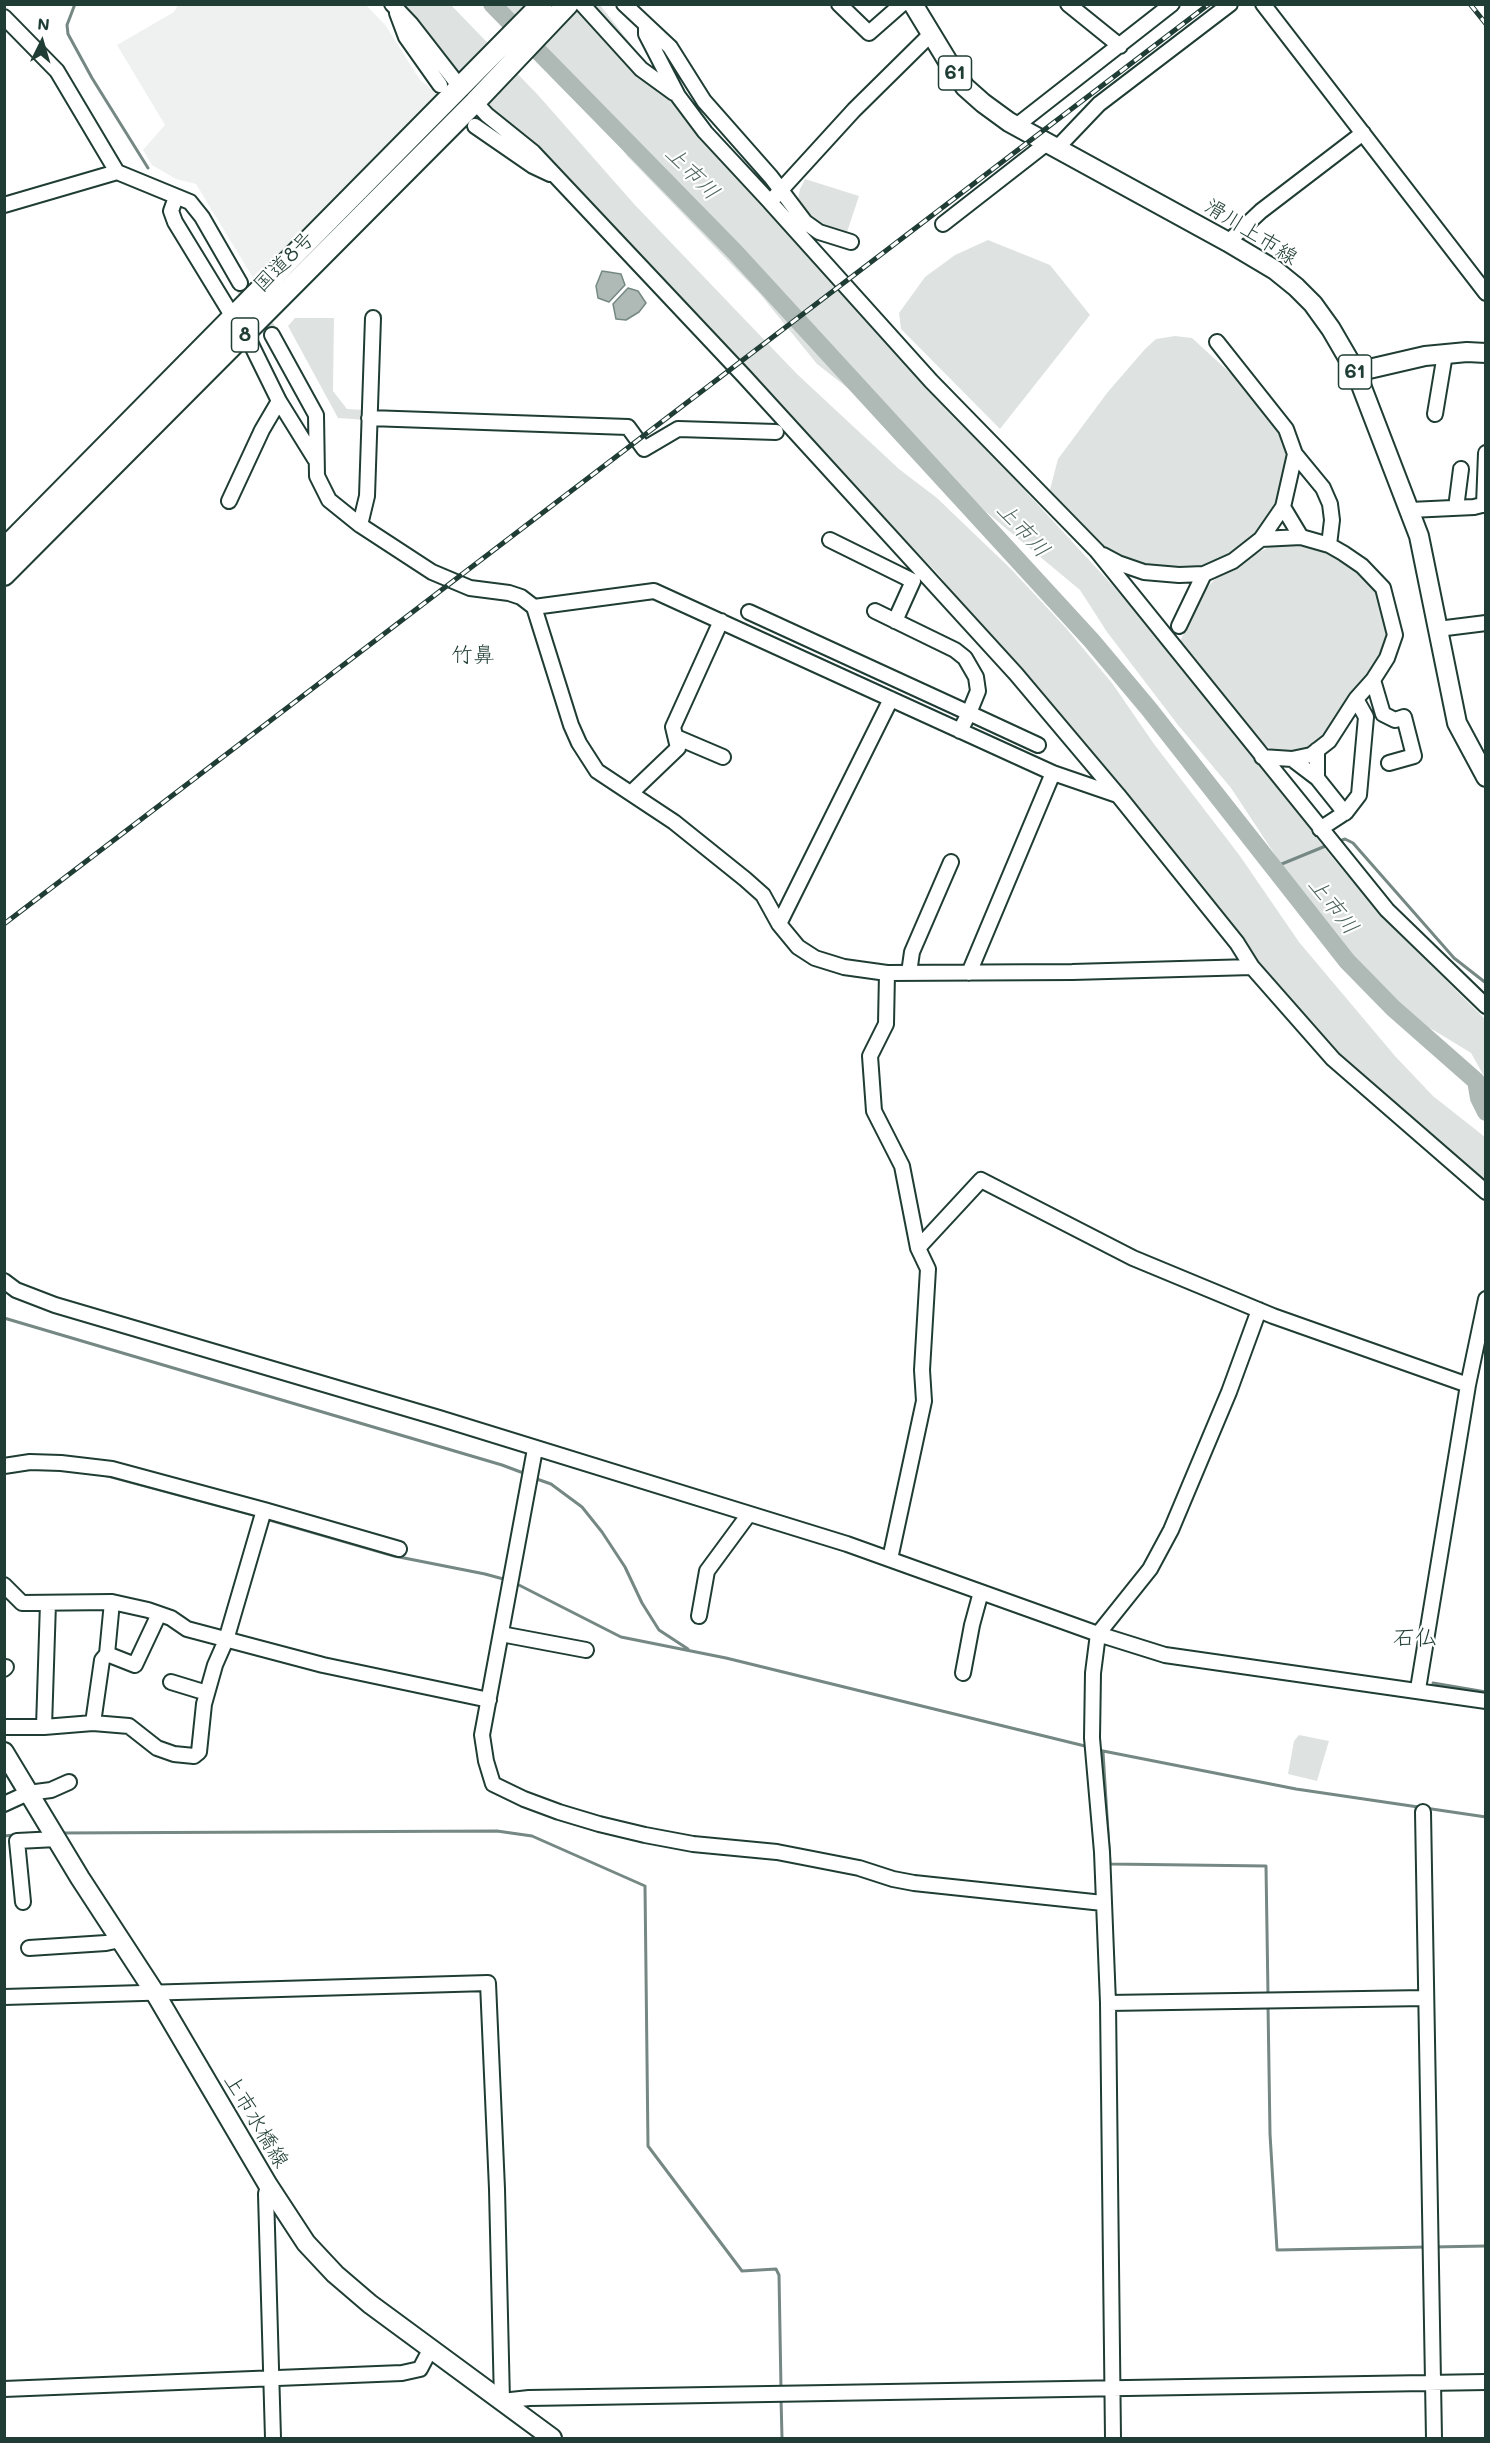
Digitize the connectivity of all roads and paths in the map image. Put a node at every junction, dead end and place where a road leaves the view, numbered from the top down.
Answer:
1 (536, 4) edge
2 (542, 4) edge
3 (568, 4) edge
4 (577, 4) edge
5 (582, 4) edge
6 (624, 4) edge
7 (839, 4) edge
8 (902, 4) edge
9 (913, 4) edge
10 (1068, 4) edge
11 (1172, 4) edge
12 (1230, 4) edge
13 (1263, 4) edge
14 (393, 6) edge
15 (4, 16) edge
16 (645, 25) junction
17 (931, 34) junction
18 (525, 35) junction
19 (1120, 46) junction
20 (440, 85) dead end
21 (473, 90) junction
22 (678, 96) junction
23 (475, 126) dead end
24 (1016, 126) junction
25 (1363, 133) junction
26 (1052, 146) junction
27 (117, 172) junction
28 (557, 177) junction
29 (775, 197) junction
30 (176, 198) junction
31 (4, 206) edge
32 (943, 224) dead end
33 (851, 242) dead end
34 (1228, 242) junction
35 (240, 283) tunnel mouth
36 (1485, 293) edge
37 (233, 317) junction
38 (373, 318) dead end
39 (246, 334) junction
40 (272, 335) tunnel mouth
41 (1217, 342) dead end
42 (1485, 353) edge
43 (1445, 354) junction
44 (1356, 372) junction
45 (279, 401) junction
46 (1435, 414) dead end
47 (369, 418) junction
48 (776, 432) dead end
49 (1485, 453) edge
50 (1294, 454) junction
51 (315, 459) junction
52 (1461, 469) dead end
53 (229, 501) dead end
54 (1484, 504) edge
55 (1283, 507) junction
56 (1456, 508) junction
57 (1410, 510) junction
58 (360, 525) junction
59 (1301, 537) junction
60 (1261, 539) junction
61 (830, 540) dead end
62 (1329, 545) junction
63 (4, 549) edge
64 (1097, 551) junction
65 (1204, 574) junction
66 (4, 575) edge
67 (534, 607) junction
68 (875, 611) dead end
69 (748, 612) dead end
70 (721, 621) junction
71 (895, 621) junction
72 (1485, 623) edge
73 (1179, 626) dead end
74 (1438, 629) junction
75 (1373, 680) junction
76 (891, 699) junction
77 (1356, 699) junction
78 (969, 713) junction
79 (960, 731) junction
80 (676, 737) junction
81 (1038, 745) dead end
82 (1317, 750) junction
83 (723, 757) dead end
84 (1262, 757) junction
85 (1292, 759) junction
86 (1389, 763) dead end
87 (1053, 773) junction
88 (1485, 777) edge
89 (1317, 778) junction
90 (631, 793) junction
91 (1118, 795) junction
92 (1345, 813) junction
93 (1320, 828) junction
94 (951, 862) dead end
95 (779, 924) junction
96 (1252, 967) junction
97 (887, 973) junction
98 (909, 973) junction
99 (969, 973) junction
100 (1485, 1006) edge
101 (1485, 1192) edge
102 (918, 1248) junction
103 (4, 1281) edge
104 (1485, 1299) edge
105 (1259, 1310) junction
106 (1468, 1384) junction
107 (535, 1449) junction
108 (4, 1466) edge
109 (264, 1510) junction
110 (749, 1514) junction
111 (399, 1549) dead end
112 (890, 1559) junction
113 (4, 1585) edge
114 (981, 1592) junction
115 (112, 1602) junction
116 (48, 1603) junction
117 (159, 1614) junction
118 (699, 1616) dead end
119 (501, 1634) junction
120 (1098, 1634) junction
121 (226, 1640) junction
122 (586, 1650) dead end
123 (107, 1654) junction
124 (963, 1673) dead end
125 (171, 1682) dead end
126 (1418, 1689) junction
127 (207, 1693) junction
128 (489, 1700) junction
129 (1485, 1701) edge
130 (93, 1723) junction
131 (4, 1727) edge
132 (44, 1727) junction
133 (4, 1752) edge
134 (69, 1782) dead end
135 (28, 1793) junction
136 (4, 1804) edge
137 (1423, 1812) dead end
138 (57, 1839) junction
139 (23, 1902) dead end
140 (1103, 1904) junction
141 (120, 1940) junction
142 (29, 1948) dead end
143 (155, 1993) junction
144 (4, 1997) edge
145 (1426, 1998) junction
146 (1108, 2003) junction
147 (268, 2185) junction
148 (430, 2350) junction
149 (271, 2378) junction
150 (1485, 2382) edge
151 (1433, 2384) junction
152 (1112, 2388) junction
153 (4, 2389) edge
154 (502, 2401) junction
155 (273, 2439) edge
156 (552, 2439) edge
157 (1113, 2439) edge
158 (1434, 2439) edge

1 - 18 highway, 8
2 - 18 highway, 国道8号 / 8
3 - 18 highway, 国道8号 / 8
4 - 18 highway, 8
5 - 22 street
6 - 16 street
7 - 8 street
9 - 17 main road, 滑川上市線 / 61
10 - 19 street
11 - 19 street
12 - 26 street
13 - 25 street
14 - 20 street
14 - 21 street
15 - 27 street
16 - 22 street
16 - 29 street
17 - 24 main road, 滑川上市線 / 61
17 - 29 street
18 - 21 highway, 国道8号 / 8
19 - 24 street
21 - 28 street
21 - 37 highway, 国道8号 / 8
21 - 39 highway, 国道8号 / 8
22 - 29 street
23 - 28 street
24 - 26 main road, 滑川上市線 / 61
25 - 34 street
25 - 36 street
26 - 32 street
26 - 34 main road, 滑川上市線 / 61
27 - 30 street
27 - 31 street
28 - 91 street
29 - 33 street
29 - 64 street
30 - 35 street
30 - 37 street
34 - 44 main road, 滑川上市線 / 61
37 - 63 highway, 国道8号 / 8
38 - 47 street
39 - 45 street
39 - 66 highway, 国道8号 / 8
40 - 51 street
41 - 50 street
42 - 43 main road
43 - 44 main road
43 - 46 street
44 - 57 main road, 滑川上市線 / 61
45 - 51 street
45 - 53 street
47 - 48 street
47 - 58 street
49 - 54 street
50 - 55 street
50 - 62 street
51 - 58 street
52 - 56 street
54 - 56 street
55 - 59 street
55 - 60 street
56 - 57 street
57 - 74 main road, 滑川上市線 / 61
58 - 67 street
59 - 60 street
59 - 62 street
60 - 65 street
61 - 71 street
62 - 75 street
64 - 65 street
64 - 84 street
65 - 73 street
67 - 70 street
67 - 90 street
68 - 71 street
69 - 78 street
70 - 76 street
70 - 80 street
71 - 78 street
72 - 74 street
74 - 88 main road, 滑川上市線 / 61
75 - 77 street
75 - 86 street
76 - 79 street
76 - 95 street
77 - 82 street
77 - 92 street
78 - 79 street
78 - 81 street
79 - 87 street
80 - 83 street
80 - 90 street
82 - 85 street
82 - 89 street
84 - 85 street
84 - 93 street
85 - 89 street
87 - 91 street
87 - 99 street
89 - 92 street
90 - 95 street
91 - 96 street
92 - 93 street
93 - 100 street
94 - 98 street
95 - 97 street
96 - 99 street
96 - 101 street
97 - 98 street
97 - 102 street
98 - 99 street
102 - 105 street
102 - 112 street
103 - 107 street
104 - 106 street
105 - 106 street
105 - 120 street
106 - 126 street
107 - 110 street
107 - 119 street
108 - 109 street
109 - 111 street
109 - 121 street
110 - 112 street
110 - 118 street
112 - 114 street
113 - 116 street
114 - 120 street
114 - 124 street
115 - 116 street
115 - 117 street
115 - 123 street
116 - 132 street
117 - 121 street
117 - 123 street
119 - 122 street
119 - 128 street
120 - 126 street
120 - 140 street
121 - 127 street
121 - 128 street
123 - 130 street
125 - 127 street
126 - 129 street
127 - 130 street
128 - 140 street
130 - 132 street
131 - 132 street
133 - 135 main road, 上市水橋線
134 - 135 street
135 - 136 street
135 - 138 main road, 上市水橋線
137 - 145 street
138 - 139 street
138 - 141 main road, 上市水橋線
140 - 146 street
141 - 142 street
141 - 143 main road, 上市水橋線
143 - 144 street
143 - 147 main road, 上市水橋線
143 - 154 street
145 - 146 street
145 - 151 street
146 - 152 street
147 - 148 main road, 上市水橋線
147 - 149 street
148 - 149 street
148 - 154 main road, 上市水橋線
149 - 153 street
149 - 155 street
150 - 151 street
151 - 152 street
151 - 158 street
152 - 154 street
152 - 157 street
154 - 156 main road, 上市水橋線

